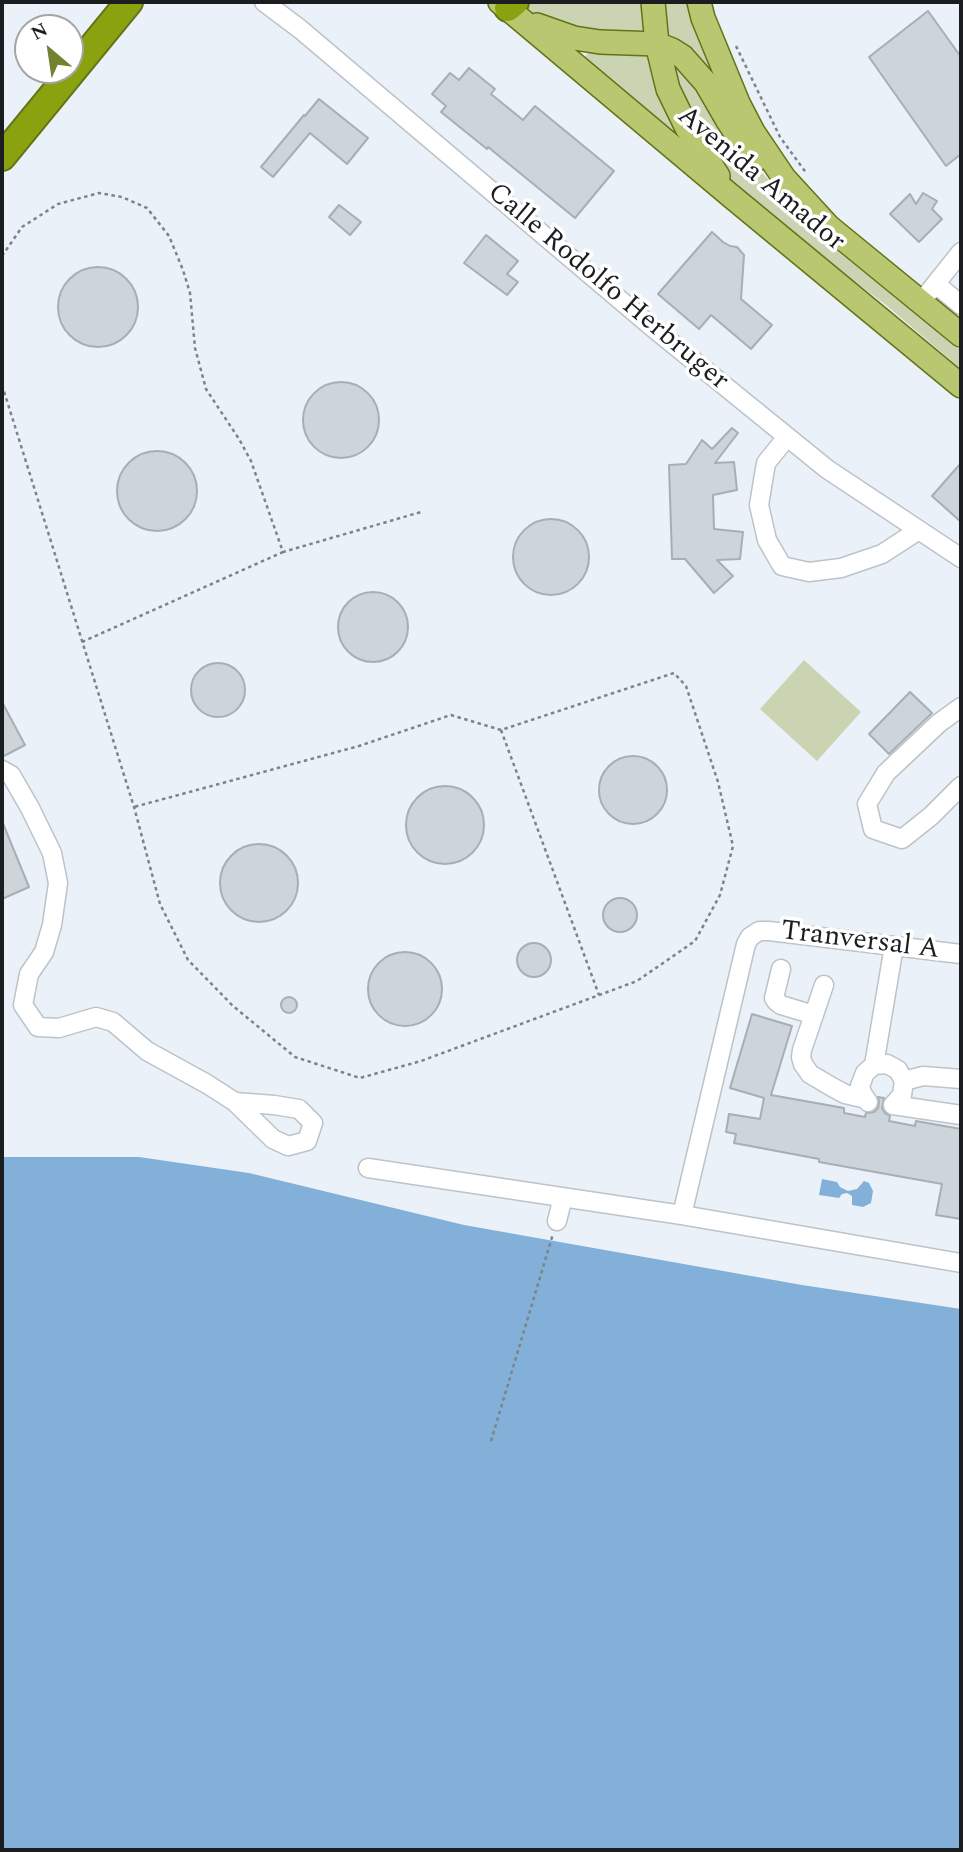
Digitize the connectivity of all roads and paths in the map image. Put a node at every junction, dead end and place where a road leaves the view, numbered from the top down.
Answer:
1 (129, 2) edge
2 (264, 2) edge
3 (653, 2) edge
4 (699, 2) edge
5 (511, 8) edge
6 (732, 38) dead end
7 (657, 44) junction
8 (4, 154) edge
9 (809, 176) dead end
10 (731, 196) junction
11 (811, 209) junction
12 (961, 253) edge
13 (2, 256) edge
14 (936, 284) junction
15 (921, 302) junction
16 (961, 305) edge
17 (961, 335) edge
18 (2, 385) edge
19 (961, 386) edge
20 (787, 438) junction
21 (421, 512) dead end
22 (919, 530) junction
23 (283, 552) junction
24 (961, 558) edge
25 (82, 642) junction
26 (961, 707) edge
27 (501, 730) junction
28 (2, 770) edge
29 (961, 786) edge
30 (134, 807) junction
31 (894, 946) junction
32 (961, 954) edge
33 (782, 969) dead end
34 (824, 985) dead end
35 (599, 995) junction
36 (814, 1015) junction
37 (874, 1066) junction
38 (961, 1079) edge
39 (904, 1081) junction
40 (235, 1102) dead end
41 (961, 1115) edge
42 (368, 1168) dead end
43 (563, 1197) junction
44 (682, 1215) junction
45 (557, 1221) joint
46 (961, 1263) edge
47 (491, 1441) dead end

1 - 8 highway
2 - 20 street, Calle Rodolfo Herbruger
3 - 7 main road
4 - 11 main road
5 - 7 main road, Avenida Amador
5 - 10 main road, Avenida Amador
6 - 9 path
7 - 10 main road
7 - 11 main road
10 - 19 main road, Avenida Amador
11 - 15 main road, Avenida Amador
12 - 14 street
13 - 23 path
14 - 15 street
14 - 16 street
15 - 17 main road, Avenida Amador
18 - 25 path
20 - 22 street, Calle Rodolfo Herbruger
20 - 22 street
21 - 23 path
22 - 24 street, Calle Rodolfo Herbruger
23 - 25 path
25 - 30 path
26 - 29 street
27 - 30 path
27 - 35 path
27 - 35 path
28 - 40 street
30 - 35 path
31 - 32 street, Tranversal A
31 - 37 street
31 - 44 street, Tranversal A
33 - 36 street
34 - 36 street
36 - 37 street
37 - 39 street
38 - 39 street
39 - 41 street
42 - 43 street
43 - 44 street
43 - 45 street
44 - 46 street
45 - 47 path

